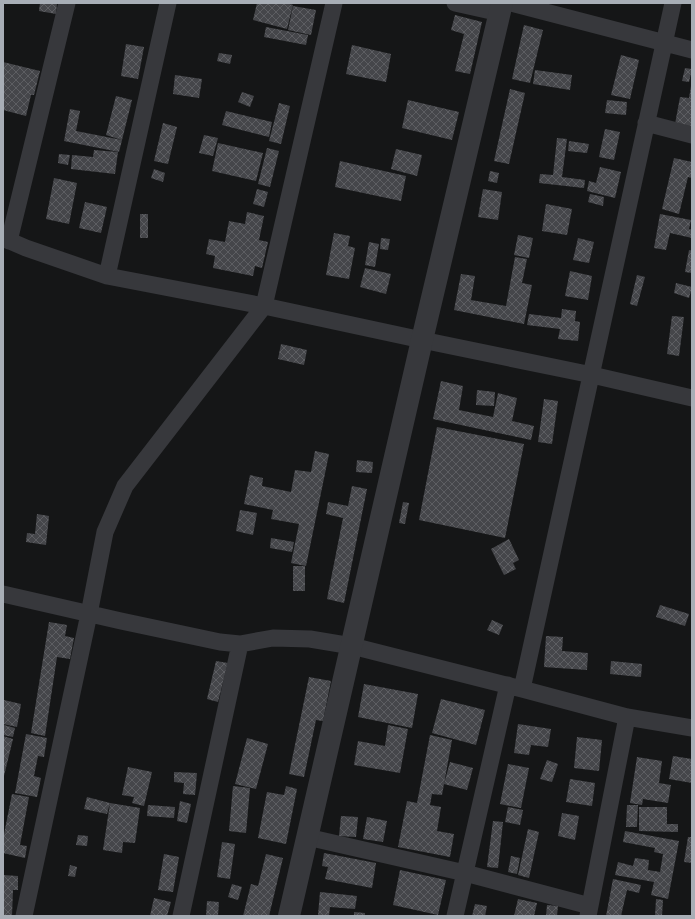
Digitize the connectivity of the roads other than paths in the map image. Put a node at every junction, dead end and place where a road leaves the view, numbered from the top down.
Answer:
1 (67, 3) edge
2 (168, 3) edge
3 (334, 3) edge
4 (455, 3) edge
5 (673, 3) edge
6 (504, 6) edge
7 (663, 43) junction
8 (692, 50) edge
9 (646, 123) junction
10 (692, 135) edge
11 (6, 239) edge
12 (107, 276) junction
13 (264, 306) junction
14 (422, 340) junction
15 (592, 375) junction
16 (692, 398) edge
17 (3, 594) edge
18 (89, 614) junction
19 (240, 644) junction
20 (352, 646) junction
21 (515, 687) junction
22 (627, 717) junction
23 (692, 728) edge
24 (307, 837) junction
25 (465, 873) junction
26 (589, 911) edge
27 (24, 916) edge
28 (181, 916) edge
29 (289, 916) edge
30 (454, 916) edge

1 - 11 street
2 - 12 street
3 - 13 street
4 - 6 street
5 - 7 street
6 - 7 street
6 - 14 street
7 - 8 street
7 - 9 street
9 - 10 street
9 - 15 street
11 - 12 street
12 - 13 street
13 - 14 street
13 - 18 street
14 - 15 street
14 - 20 street
15 - 16 street
15 - 21 street
17 - 18 street
18 - 19 street
18 - 27 street
19 - 20 street
19 - 28 street
20 - 21 street
20 - 24 street
21 - 22 street
21 - 25 street
22 - 23 street
22 - 26 street
24 - 25 street
24 - 29 street
25 - 26 street
25 - 30 street

